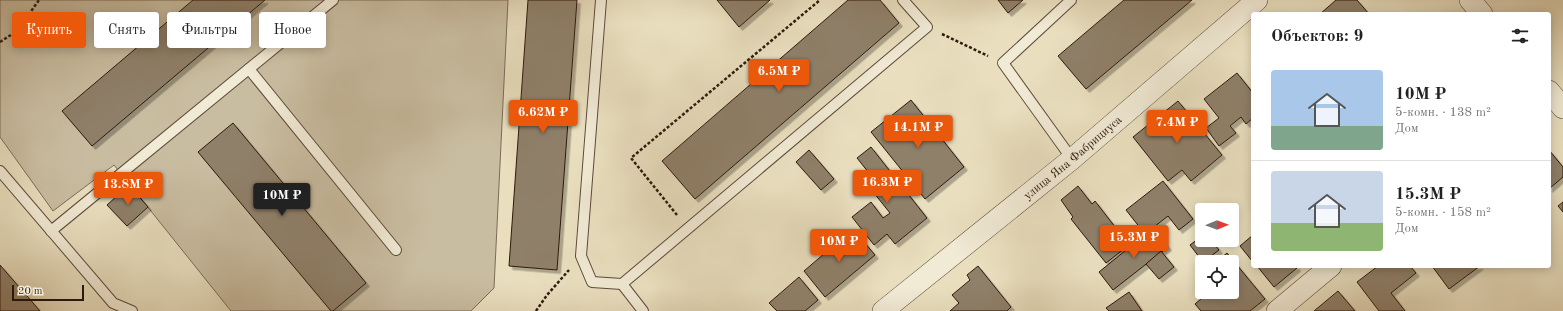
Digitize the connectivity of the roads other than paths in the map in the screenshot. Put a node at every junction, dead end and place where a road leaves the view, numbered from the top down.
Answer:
1 (333, 0) edge
2 (601, 0) edge
3 (903, 0) edge
4 (1071, 0) edge
5 (1257, 0) edge
6 (1470, 0) edge
7 (1480, 12) edge
8 (249, 69) junction
9 (1551, 93) edge
10 (1563, 108) edge
11 (1072, 159) junction
12 (0, 171) edge
13 (51, 231) junction
14 (396, 250) dead end
15 (1329, 268) edge
16 (622, 284) junction
17 (132, 311) edge
18 (643, 311) edge
19 (883, 311) edge
20 (1277, 311) edge

1 - 8 lane
2 - 16 lane
3 - 16 lane
4 - 11 lane
5 - 11 street, улица Яна Фабрициуса
6 - 7 street
8 - 13 lane
8 - 14 lane
9 - 10 street
11 - 19 street, улица Яна Фабрициуса
12 - 13 lane
13 - 17 lane
15 - 20 street
16 - 18 lane

